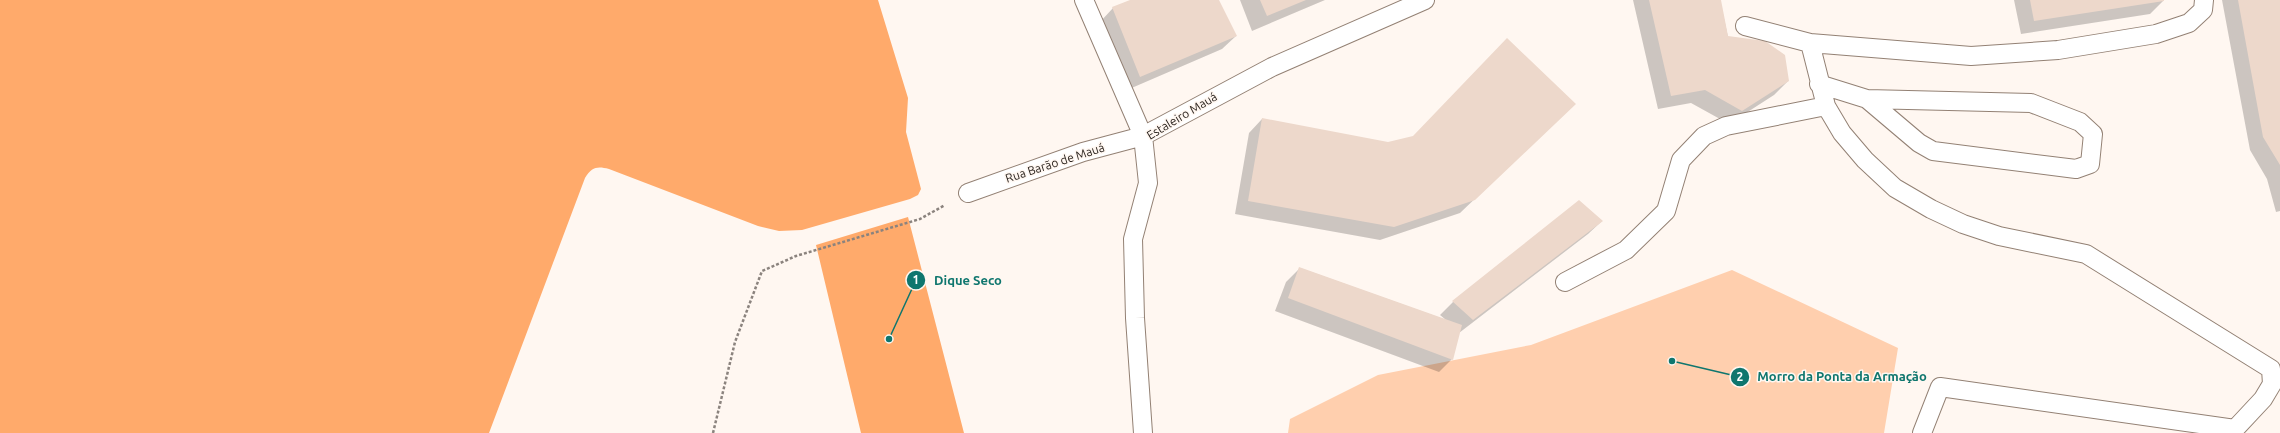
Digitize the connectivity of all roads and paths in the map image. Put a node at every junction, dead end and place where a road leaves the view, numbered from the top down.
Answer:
1 (1084, 0) edge
2 (1425, 0) edge
3 (2204, 0) edge
4 (1745, 26) dead end
5 (1810, 43) junction
6 (1819, 84) junction
7 (1867, 99) junction
8 (1826, 106) junction
9 (1143, 136) junction
10 (968, 192) dead end
11 (920, 219) dead end
12 (1565, 282) dead end
13 (2234, 431) edge
14 (713, 433) edge
15 (1143, 433) edge
16 (1922, 433) edge

1 - 9 lane
2 - 9 lane, Estaleiro Mauá
3 - 5 lane
4 - 5 lane
5 - 6 lane
6 - 7 lane
6 - 8 lane
7 - 7 lane
8 - 12 lane
8 - 13 lane
9 - 10 lane, Rua Barão de Mauá
9 - 15 lane, Estaleiro Mauá
11 - 14 path
13 - 16 lane

